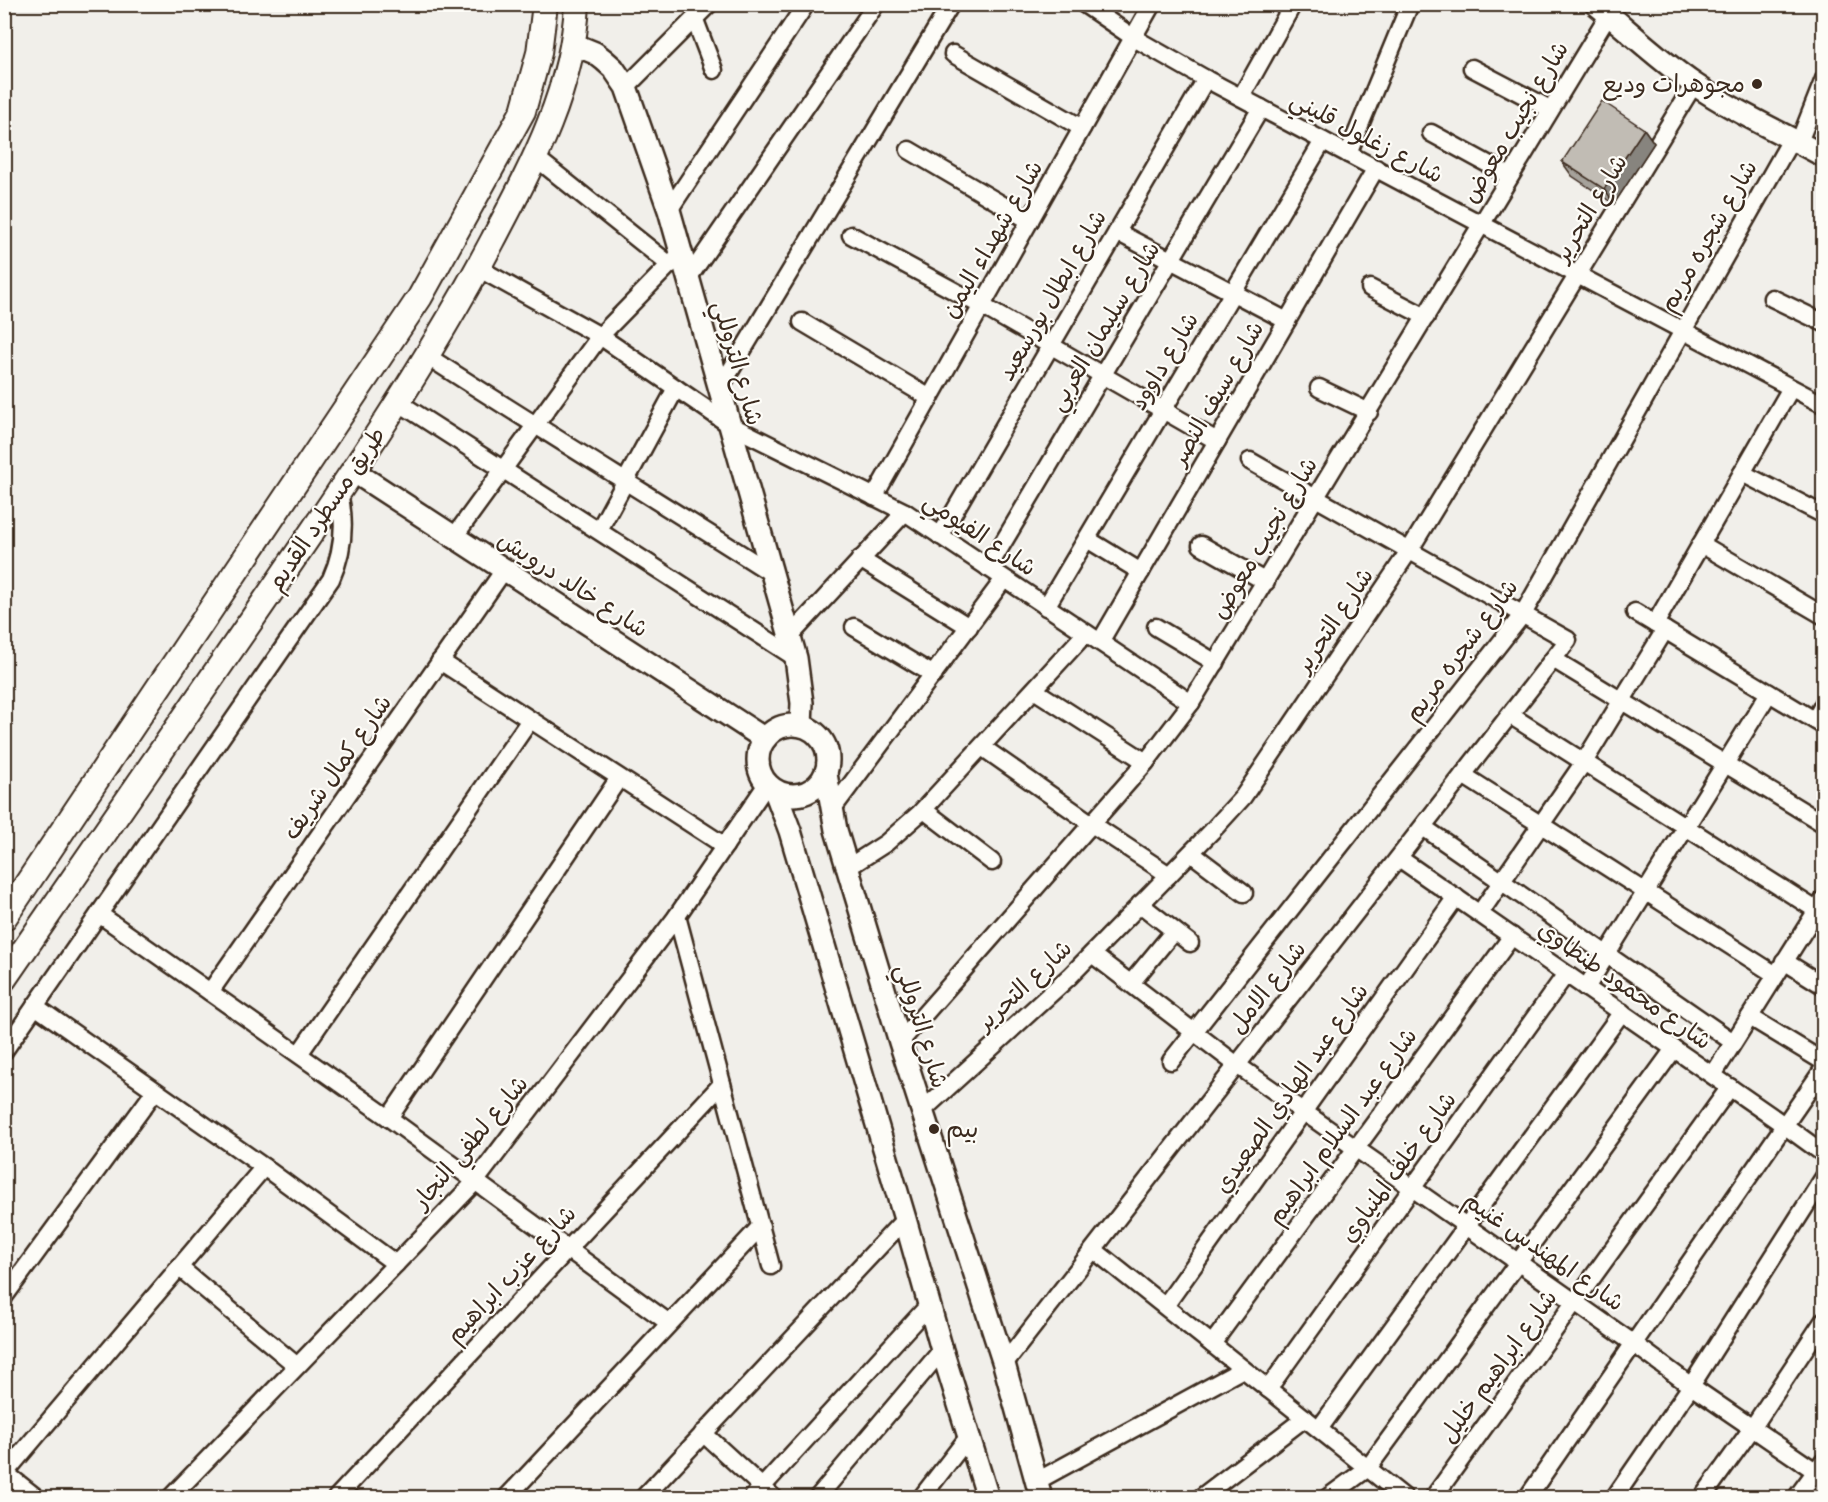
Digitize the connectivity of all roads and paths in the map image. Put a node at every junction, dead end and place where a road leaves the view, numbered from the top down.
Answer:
1 (545, 4) edge
2 (577, 4) edge
3 (709, 4) edge
4 (806, 4) edge
5 (876, 4) edge
6 (951, 4) edge
7 (1084, 4) edge
8 (1152, 4) edge
9 (1293, 4) edge
10 (1410, 4) edge
11 (1606, 8) edge
12 (695, 20) junction
13 (1134, 38) junction
14 (573, 44) junction
15 (953, 54) dead end
16 (1472, 68) dead end
17 (714, 70) dead end
18 (1206, 79) junction
19 (1824, 79) edge
20 (1694, 84) junction
21 (626, 87) junction
22 (1241, 97) junction
23 (1261, 108) junction
24 (1550, 110) junction
25 (1082, 128) junction
26 (1431, 133) dead end
27 (1795, 140) junction
28 (1323, 141) junction
29 (909, 150) dead end
30 (1348, 154) junction
31 (1824, 156) edge
32 (535, 157) junction
33 (1376, 168) junction
34 (1510, 176) junction
35 (669, 210) junction
36 (1030, 221) junction
37 (1481, 224) junction
38 (1118, 232) junction
39 (851, 235) dead end
40 (675, 259) junction
41 (1171, 260) junction
42 (478, 268) junction
43 (1577, 275) junction
44 (687, 279) junction
45 (1370, 288) dead end
46 (1233, 292) junction
47 (1772, 298) dead end
48 (982, 306) junction
49 (1426, 317) junction
50 (1287, 321) junction
51 (802, 322) dead end
52 (1824, 323) edge
53 (1682, 330) junction
54 (600, 336) junction
55 (1051, 345) junction
56 (427, 356) junction
57 (1103, 375) junction
58 (676, 388) junction
59 (720, 388) junction
60 (1319, 388) dead end
61 (1791, 388) junction
62 (930, 398) junction
63 (398, 402) junction
64 (1824, 405) edge
65 (1163, 410) junction
66 (1369, 412) junction
67 (730, 425) junction
68 (534, 426) junction
69 (1217, 441) junction
70 (1250, 461) dead end
71 (503, 468) junction
72 (353, 471) junction
73 (1742, 473) junction
74 (626, 481) junction
75 (339, 493) junction
76 (874, 497) junction
77 (1317, 499) junction
78 (905, 512) junction
79 (1824, 515) edge
80 (599, 530) junction
81 (940, 536) junction
82 (454, 537) junction
83 (1087, 539) junction
84 (1701, 544) junction
85 (1201, 545) dead end
86 (1409, 551) junction
87 (860, 559) junction
88 (988, 568) junction
89 (504, 570) junction
90 (1141, 572) junction
91 (771, 573) junction
92 (1004, 579) junction
93 (1266, 582) junction
94 (1046, 607) junction
95 (1635, 612) dead end
96 (1523, 615) junction
97 (1824, 616) edge
98 (854, 627) dead end
99 (969, 627) junction
100 (1156, 627) dead end
101 (1660, 627) junction
102 (789, 637) junction
103 (1093, 638) junction
104 (796, 658) junction
105 (1553, 659) junction
106 (440, 661) junction
107 (1216, 663) junction
108 (934, 675) junction
109 (1034, 690) junction
110 (1769, 693) junction
111 (1623, 701) junction
112 (1191, 703) junction
113 (1824, 703) edge
114 (1510, 715) junction
115 (530, 720) junction
116 (1819, 723) edge
117 (801, 725) junction
118 (765, 739) junction
119 (982, 747) junction
120 (1146, 762) junction
121 (1584, 762) junction
122 (1725, 764) junction
123 (826, 774) junction
124 (1463, 775) junction
125 (619, 778) junction
126 (771, 788) junction
127 (924, 810) junction
128 (831, 811) junction
129 (1092, 824) junction
130 (1824, 824) edge
131 (1542, 825) junction
132 (1423, 827) junction
133 (1686, 827) junction
134 (725, 846) junction
135 (1191, 853) junction
136 (1399, 858) junction
137 (992, 862) dead end
138 (847, 868) junction
139 (1169, 875) junction
140 (1502, 882) junction
141 (1646, 892) junction
142 (1244, 893) dead end
143 (1456, 897) junction
144 (1140, 904) junction
145 (1821, 908) edge
146 (1480, 913) junction
147 (99, 914) junction
148 (677, 916) junction
149 (4, 918) edge
150 (1174, 931) junction
151 (1512, 936) junction
152 (1190, 943) dead end
153 (1092, 954) junction
154 (1607, 955) junction
155 (1780, 968) junction
156 (1566, 974) junction
157 (4, 979) edge
158 (1131, 983) junction
159 (1824, 986) edge
160 (1586, 988) junction
161 (210, 992) junction
162 (35, 1006) junction
163 (1622, 1012) junction
164 (1750, 1017) junction
165 (1192, 1032) junction
166 (900, 1042) junction
167 (1733, 1042) junction
168 (1674, 1049) junction
169 (4, 1051) edge
170 (298, 1054) junction
171 (1171, 1061) dead end
172 (1824, 1062) edge
173 (1237, 1065) junction
174 (1824, 1068) edge
175 (1713, 1075) junction
176 (722, 1084) junction
177 (1730, 1087) junction
178 (155, 1091) junction
179 (922, 1111) junction
180 (1304, 1111) junction
181 (388, 1118) junction
182 (1784, 1125) junction
183 (1356, 1148) junction
184 (1824, 1154) edge
185 (264, 1167) junction
186 (1824, 1177) edge
187 (475, 1182) junction
188 (1413, 1188) junction
189 (905, 1219) junction
190 (761, 1226) junction
191 (1466, 1226) junction
192 (568, 1248) junction
193 (1094, 1250) junction
194 (1518, 1262) junction
195 (396, 1264) junction
196 (771, 1266) dead end
197 (180, 1268) junction
198 (4, 1297) edge
199 (1574, 1302) junction
200 (930, 1305) junction
201 (1165, 1306) junction
202 (1824, 1320) edge
203 (669, 1323) junction
204 (1633, 1343) junction
205 (1212, 1344) junction
206 (942, 1350) junction
207 (1004, 1364) junction
208 (297, 1366) junction
209 (1243, 1368) junction
210 (1691, 1386) junction
211 (1268, 1389) junction
212 (1305, 1418) junction
213 (1753, 1427) junction
214 (1318, 1429) junction
215 (703, 1433) junction
216 (969, 1436) junction
217 (1368, 1468) junction
218 (1821, 1470) edge
219 (5, 1472) edge
220 (1039, 1489) edge
221 (25, 1494) edge
222 (763, 1494) edge
223 (170, 1497) edge
224 (336, 1497) edge
225 (506, 1497) edge
226 (643, 1497) edge
227 (817, 1497) edge
228 (921, 1497) edge
229 (988, 1497) edge
230 (1200, 1497) edge
231 (1327, 1497) edge
232 (1405, 1497) edge
233 (1432, 1497) edge
234 (1527, 1497) edge
235 (1614, 1497) edge
236 (1702, 1497) edge
237 (1796, 1497) edge

1 - 149 main road, طريق مسطرد القديم
2 - 14 main road, طريق مسطرد القديم
3 - 12 street
4 - 35 street
5 - 44 street
6 - 59 street
7 - 13 street, شارع زغلول قليني
8 - 13 street, شارع شهداء اليمن
9 - 22 street
10 - 30 street
11 - 20 street
11 - 24 street, شارع نجيب معوض
12 - 17 street
12 - 21 street
13 - 18 street, شارع زغلول قليني
13 - 25 street, شارع شهداء اليمن
14 - 21 street, شارع التروللي
14 - 32 main road, طريق مسطرد القديم
15 - 25 street
16 - 24 street
18 - 22 street, شارع زغلول قليني
18 - 38 street, شارع ابطال بورسعيد
19 - 27 street, شارع شجره مريم
20 - 27 street
20 - 43 street, شارع التحرير
21 - 35 street, شارع التروللي
22 - 23 street, شارع زغلول قليني
23 - 28 street, شارع زغلول قليني
23 - 41 street, شارع سليمان العربي
24 - 34 street, شارع نجيب معوض
25 - 36 street, شارع شهداء اليمن
26 - 34 street
27 - 31 street
27 - 53 street, شارع شجره مريم
28 - 30 street, شارع زغلول قليني
28 - 46 street, شارع داوود
29 - 36 street
30 - 33 street, شارع زغلول قليني
32 - 40 street
32 - 42 main road, طريق مسطرد القديم
33 - 37 street, شارع زغلول قليني
33 - 50 street, شارع سيف النصر
34 - 37 street, شارع نجيب معوض
35 - 40 street, شارع التروللي
36 - 48 street, شارع شهداء اليمن
37 - 43 street, شارع زغلول قليني
37 - 49 street, شارع نجيب معوض
38 - 41 street
38 - 55 street, شارع ابطال بورسعيد
39 - 48 street
40 - 44 street, شارع التروللي
40 - 54 street
41 - 46 street
41 - 57 street, شارع سليمان العربي
42 - 54 street, شارع الفيومي
42 - 56 main road, طريق مسطرد القديم
43 - 53 street, شارع زغلول قليني
43 - 86 street, شارع التحرير
44 - 59 street, شارع التروللي
45 - 49 street
46 - 50 street
46 - 65 street, شارع داوود
47 - 52 street
48 - 55 street
48 - 62 street, شارع شهداء اليمن
49 - 66 street, شارع نجيب معوض
50 - 69 street, شارع سيف النصر
51 - 62 street
53 - 61 street, شارع زغلول قليني
53 - 96 street, شارع شجره مريم
54 - 58 street, شارع الفيومي
54 - 68 street
55 - 57 street
55 - 81 street, شارع ابطال بورسعيد
56 - 63 main road, طريق مسطرد القديم
56 - 68 street
57 - 65 street
57 - 88 street, شارع سليمان العربي
58 - 67 street, شارع الفيومي
58 - 74 street
59 - 67 street, شارع التروللي
60 - 66 street
61 - 64 street, شارع زغلول قليني
61 - 73 street
62 - 76 street, شارع شهداء اليمن
63 - 71 street
63 - 72 main road, طريق مسطرد القديم
65 - 69 street
65 - 83 street, شارع داوود
66 - 77 street, شارع نجيب معوض
67 - 76 street, شارع الفيومي
67 - 91 street, شارع التروللي
68 - 71 street
68 - 74 street
69 - 90 street, شارع سيف النصر
70 - 77 street
71 - 80 street
71 - 82 street
72 - 75 main road, طريق مسطرد القديم
72 - 82 street, شارع خالد درويش
73 - 79 street
73 - 84 street
74 - 80 street
74 - 91 street
75 - 147 street
75 - 157 main road, طريق مسطرد القديم
76 - 78 street, شارع الفيومي
77 - 86 street
77 - 93 street, شارع نجيب معوض
78 - 81 street, شارع الفيومي
78 - 87 street
80 - 104 street
81 - 88 street, شارع الفيومي
82 - 89 street, شارع خالد درويش
83 - 90 street
83 - 94 street, شارع داوود
84 - 97 street
84 - 101 street
85 - 93 street
86 - 96 street
86 - 135 street, شارع التحرير
87 - 99 street
87 - 102 street
88 - 92 street, شارع الفيومي
89 - 106 street, شارع كمال شريف
89 - 118 street, شارع خالد درويش
90 - 103 street, شارع سيف النصر
91 - 102 street, شارع التروللي
92 - 94 street, شارع الفيومي
92 - 99 street
93 - 107 street, شارع نجيب معوض
94 - 103 street, شارع الفيومي
95 - 101 street
96 - 105 street, شارع الامل
96 - 165 street, شارع شجره مريم
98 - 108 street
99 - 108 street
100 - 107 street
101 - 110 street
101 - 111 street
102 - 104 street, شارع التروللي
103 - 109 street, شارع سيف النصر
103 - 112 street, شارع الفيومي
104 - 117 street, شارع التروللي
105 - 111 street
105 - 114 street, شارع الامل
106 - 115 street
106 - 161 street, شارع كمال شريف
107 - 112 street, شارع نجيب معوض
108 - 128 street
109 - 119 street, شارع سيف النصر
109 - 120 street
110 - 116 street
110 - 122 street
111 - 121 street
111 - 122 street
112 - 120 street, شارع نجيب معوض
113 - 116 street
114 - 121 street
114 - 124 street, شارع الامل
115 - 125 street
115 - 170 street
117 - 118 street
117 - 123 street
118 - 126 street
119 - 127 street, شارع سيف النصر
119 - 129 street
120 - 129 street, شارع نجيب معوض
121 - 131 street
121 - 133 street
122 - 130 street
122 - 133 street
123 - 126 street
123 - 128 street, شارع التروللي
124 - 131 street
124 - 132 street, شارع الامل
125 - 134 street
125 - 181 street
126 - 134 street, شارع لطفي النجار
126 - 189 street
127 - 137 street
127 - 138 street, شارع سيف النصر
128 - 138 street, شارع التروللي
129 - 139 street
129 - 166 street, شارع نجيب معوض
131 - 140 street
131 - 141 street
132 - 136 street, شارع الامل
132 - 140 street
133 - 141 street
133 - 145 street
134 - 148 street, شارع لطفي النجار
135 - 139 street, شارع التحرير
135 - 142 street
136 - 143 street, شارع محمود طنطاوي
136 - 173 street, شارع الامل
138 - 166 street, شارع التروللي
139 - 144 street, شارع التحرير
140 - 146 street
140 - 154 street
141 - 154 street
141 - 155 street
143 - 146 street, شارع محمود طنطاوي
143 - 180 street, شارع عبد الهادي الصعيدي
144 - 150 street
144 - 153 street, شارع التحرير
145 - 155 street
146 - 151 street, شارع محمود طنطاوي
147 - 161 street
147 - 162 street
148 - 176 street
148 - 187 street, شارع لطفي النجار
150 - 152 street
150 - 158 street
151 - 156 street, شارع محمود طنطاوي
151 - 183 street, شارع عبد السلام ابراهيم
153 - 158 street, شارع المهندس غنيم
153 - 179 street, شارع التحرير
154 - 160 street
154 - 167 street
155 - 159 street
155 - 164 street
156 - 160 street, شارع محمود طنطاوي
156 - 188 street, شارع خلف المنياوي
158 - 165 street, شارع المهندس غنيم
160 - 163 street, شارع محمود طنطاوي
161 - 170 street
162 - 169 street
162 - 178 street
163 - 168 street, شارع محمود طنطاوي
163 - 191 street
164 - 167 street
164 - 172 street
165 - 171 street, شارع شجره مريم
165 - 173 street, شارع المهندس غنيم
166 - 179 street, شارع التروللي
167 - 175 street
168 - 175 street, شارع محمود طنطاوي
168 - 194 street
170 - 181 street
173 - 180 street, شارع المهندس غنيم
173 - 193 street, شارع الامل
174 - 182 street
175 - 177 street, شارع محمود طنطاوي
176 - 190 street
176 - 192 street, شارع عزب ابراهيم
177 - 182 street, شارع محمود طنطاوي
177 - 199 street, شارع ابراهيم خليل
178 - 185 street
178 - 198 street
179 - 207 street, شارع التروللي
180 - 183 street, شارع المهندس غنيم
180 - 201 street, شارع عبد الهادي الصعيدي
181 - 187 street
182 - 184 street, شارع محمود طنطاوي
182 - 204 street
183 - 188 street, شارع المهندس غنيم
183 - 205 street, شارع عبد السلام ابراهيم
185 - 195 street
185 - 197 street
186 - 210 street
187 - 192 street
187 - 195 street, شارع لطفي النجار
188 - 191 street, شارع المهندس غنيم
188 - 211 street, شارع خلف المنياوي
189 - 200 street
189 - 215 street
190 - 196 street
190 - 203 street
191 - 194 street, شارع المهندس غنيم
191 - 214 street
192 - 203 street
192 - 224 street, شارع عزب ابراهيم
193 - 201 street
193 - 207 street, شارع الامل
194 - 199 street, شارع المهندس غنيم
194 - 217 street
195 - 208 street, شارع لطفي النجار
197 - 208 street
197 - 219 street
199 - 204 street, شارع المهندس غنيم
199 - 233 street, شارع ابراهيم خليل
200 - 206 street
200 - 222 street
201 - 205 street
202 - 213 street
203 - 225 street
204 - 210 street, شارع المهندس غنيم
204 - 234 street
205 - 209 street
206 - 216 street
206 - 227 street
207 - 220 street, شارع التروللي
208 - 223 street, شارع لطفي النجار
209 - 211 street
209 - 220 street
210 - 213 street, شارع المهندس غنيم
210 - 235 street
211 - 212 street
212 - 214 street
212 - 230 street
213 - 218 street, شارع المهندس غنيم
213 - 236 street
214 - 217 street
215 - 222 street
215 - 226 street
216 - 228 street
216 - 229 street
217 - 231 street
217 - 232 street
218 - 237 street
219 - 221 street

